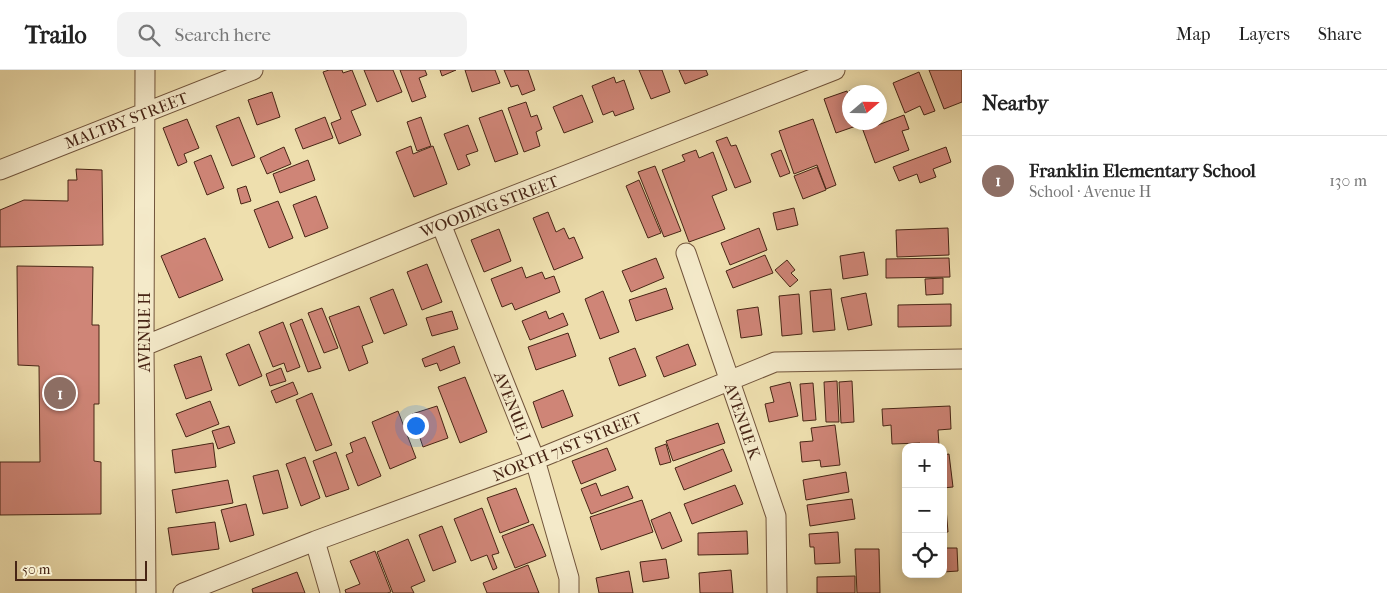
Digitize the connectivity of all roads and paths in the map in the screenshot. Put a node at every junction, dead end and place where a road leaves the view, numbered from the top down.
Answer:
1 (145, 70) edge
2 (252, 70) edge
3 (834, 70) edge
4 (145, 113) junction
5 (0, 170) edge
6 (441, 224) junction
7 (686, 253) dead end
8 (144, 346) junction
9 (962, 358) edge
10 (728, 380) junction
11 (535, 460) junction
12 (315, 541) junction
13 (146, 593) edge
14 (183, 593) edge
15 (330, 593) edge
16 (569, 593) edge
17 (777, 593) edge

1 - 4 street, AVENUE H
2 - 4 street, MALTBY STREET
3 - 6 street, WOODING STREET
4 - 5 street, MALTBY STREET
4 - 8 street, AVENUE H
6 - 8 street, WOODING STREET
6 - 11 street, AVENUE J
7 - 10 street, AVENUE K
8 - 13 street, AVENUE H
9 - 10 street, NORTH 71ST STREET
10 - 11 street, NORTH 71ST STREET
10 - 17 street, AVENUE K
11 - 12 street, NORTH 71ST STREET
11 - 16 street, AVENUE J
12 - 14 street, NORTH 71ST STREET
12 - 15 street

